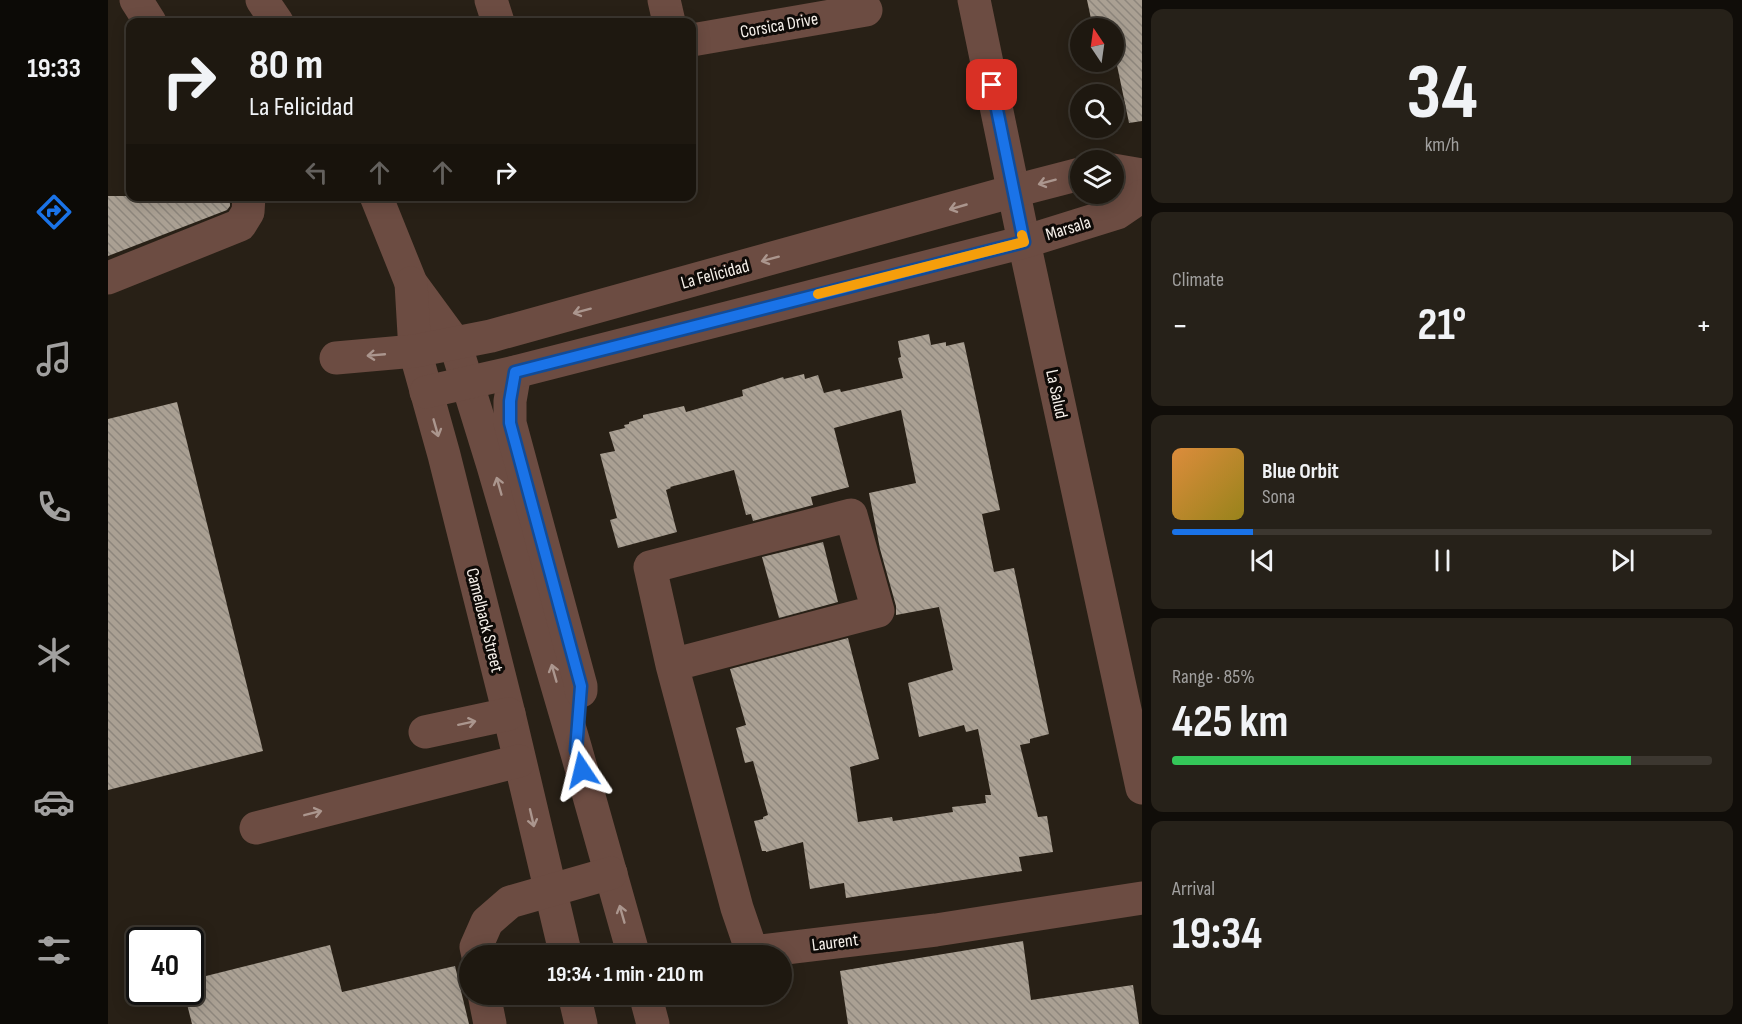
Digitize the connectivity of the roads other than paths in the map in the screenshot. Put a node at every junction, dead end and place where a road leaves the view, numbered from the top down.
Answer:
1 (136, 0) edge
2 (262, 0) edge
3 (491, 0) edge
4 (664, 0) edge
5 (974, 0) edge
6 (866, 10) dead end
7 (147, 18) edge
8 (274, 18) edge
9 (497, 18) edge
10 (668, 18) edge
11 (696, 39) edge
12 (1124, 172) edge
13 (1142, 175) edge
14 (1070, 177) edge
15 (1014, 191) junction
16 (1142, 196) edge
17 (249, 201) edge
18 (378, 201) edge
19 (1024, 242) junction
20 (108, 278) edge
21 (411, 283) junction
22 (455, 343) junction
23 (415, 351) junction
24 (336, 358) dead end
25 (515, 372) junction
26 (467, 382) junction
27 (426, 392) junction
28 (672, 665) junction
29 (509, 714) junction
30 (425, 732) dead end
31 (576, 750) junction
32 (519, 761) junction
33 (1142, 788) edge
34 (256, 828) dead end
35 (610, 873) junction
36 (550, 889) junction
37 (1142, 898) edge
38 (477, 945) edge
39 (563, 945) edge
40 (631, 945) edge
41 (486, 1005) edge
42 (577, 1005) edge
43 (648, 1005) edge
44 (490, 1024) edge
45 (581, 1024) edge
46 (653, 1024) edge

1 - 7 street
2 - 8 street
3 - 9 street
4 - 10 street
5 - 15 street, La Salud
6 - 11 street, Corsica Drive
12 - 13 street
14 -> 15 street
15 - 19 street, La Salud
15 -> 22 street, La Felicidad
16 - 19 street, Marsala
17 - 20 street
18 - 21 street, Camelback Street
19 - 25 street
19 - 33 street, La Salud
21 - 22 street, Camelback Street
21 - 23 street, Camelback Street
22 - 23 street, La Felicidad
22 - 26 street, Camelback Street
23 -> 24 street, La Felicidad
23 - 27 street, Camelback Street
25 - 26 street
25 - 31 street, Camelback Street
26 - 27 street
31 -> 26 street, Camelback Street
27 -> 29 street, Camelback Street
28 - 28 street, Laurent
28 - 37 street, Laurent
30 -> 29 street
29 - 32 street, Camelback Street
31 - 35 street, Camelback Street
34 -> 32 street
32 -> 36 street, Camelback Street
35 - 36 street
40 -> 35 street, Camelback Street
36 - 38 street
36 - 39 street, Camelback Street
41 - 44 street
42 - 45 street
43 - 46 street

